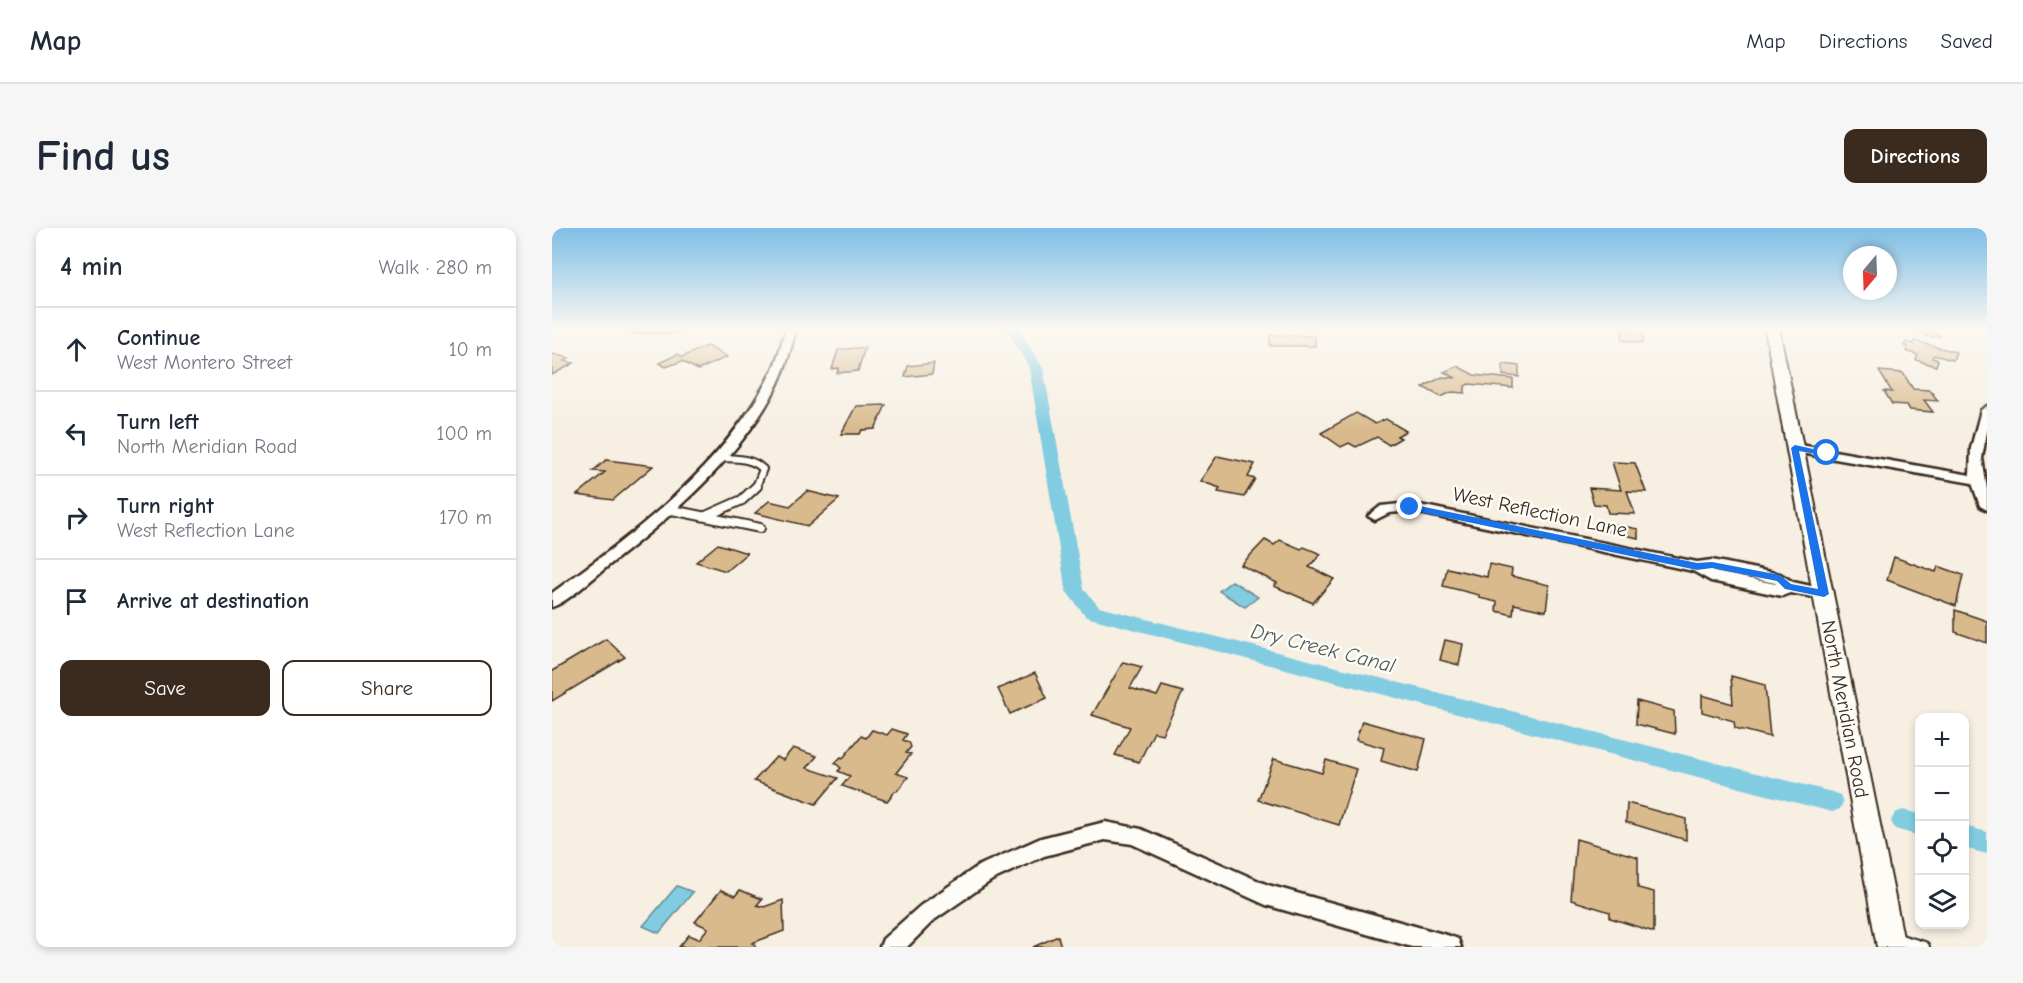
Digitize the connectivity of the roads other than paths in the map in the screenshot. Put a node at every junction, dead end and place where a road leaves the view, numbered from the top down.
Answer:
1 (781, 363) edge
2 (1778, 363) edge
3 (1987, 410) edge
4 (1795, 448) junction
5 (719, 458) junction
6 (1976, 480) junction
7 (1987, 506) edge
8 (668, 508) junction
9 (706, 516) junction
10 (1375, 516) dead end
11 (760, 528) dead end
12 (1824, 594) junction
13 (552, 601) edge
14 (1890, 942) edge
15 (891, 947) edge
16 (1450, 947) edge
17 (1924, 947) edge

1 - 5 street
2 - 4 street, North Meridian Road
3 - 6 street
4 - 6 street
4 - 12 street, North Meridian Road
5 - 8 street
5 - 9 lane
6 - 7 street
8 - 9 lane
8 - 13 street
9 - 11 lane
10 - 12 street, West Reflection Lane
12 - 14 street, North Meridian Road
14 - 17 lane
15 - 16 street

